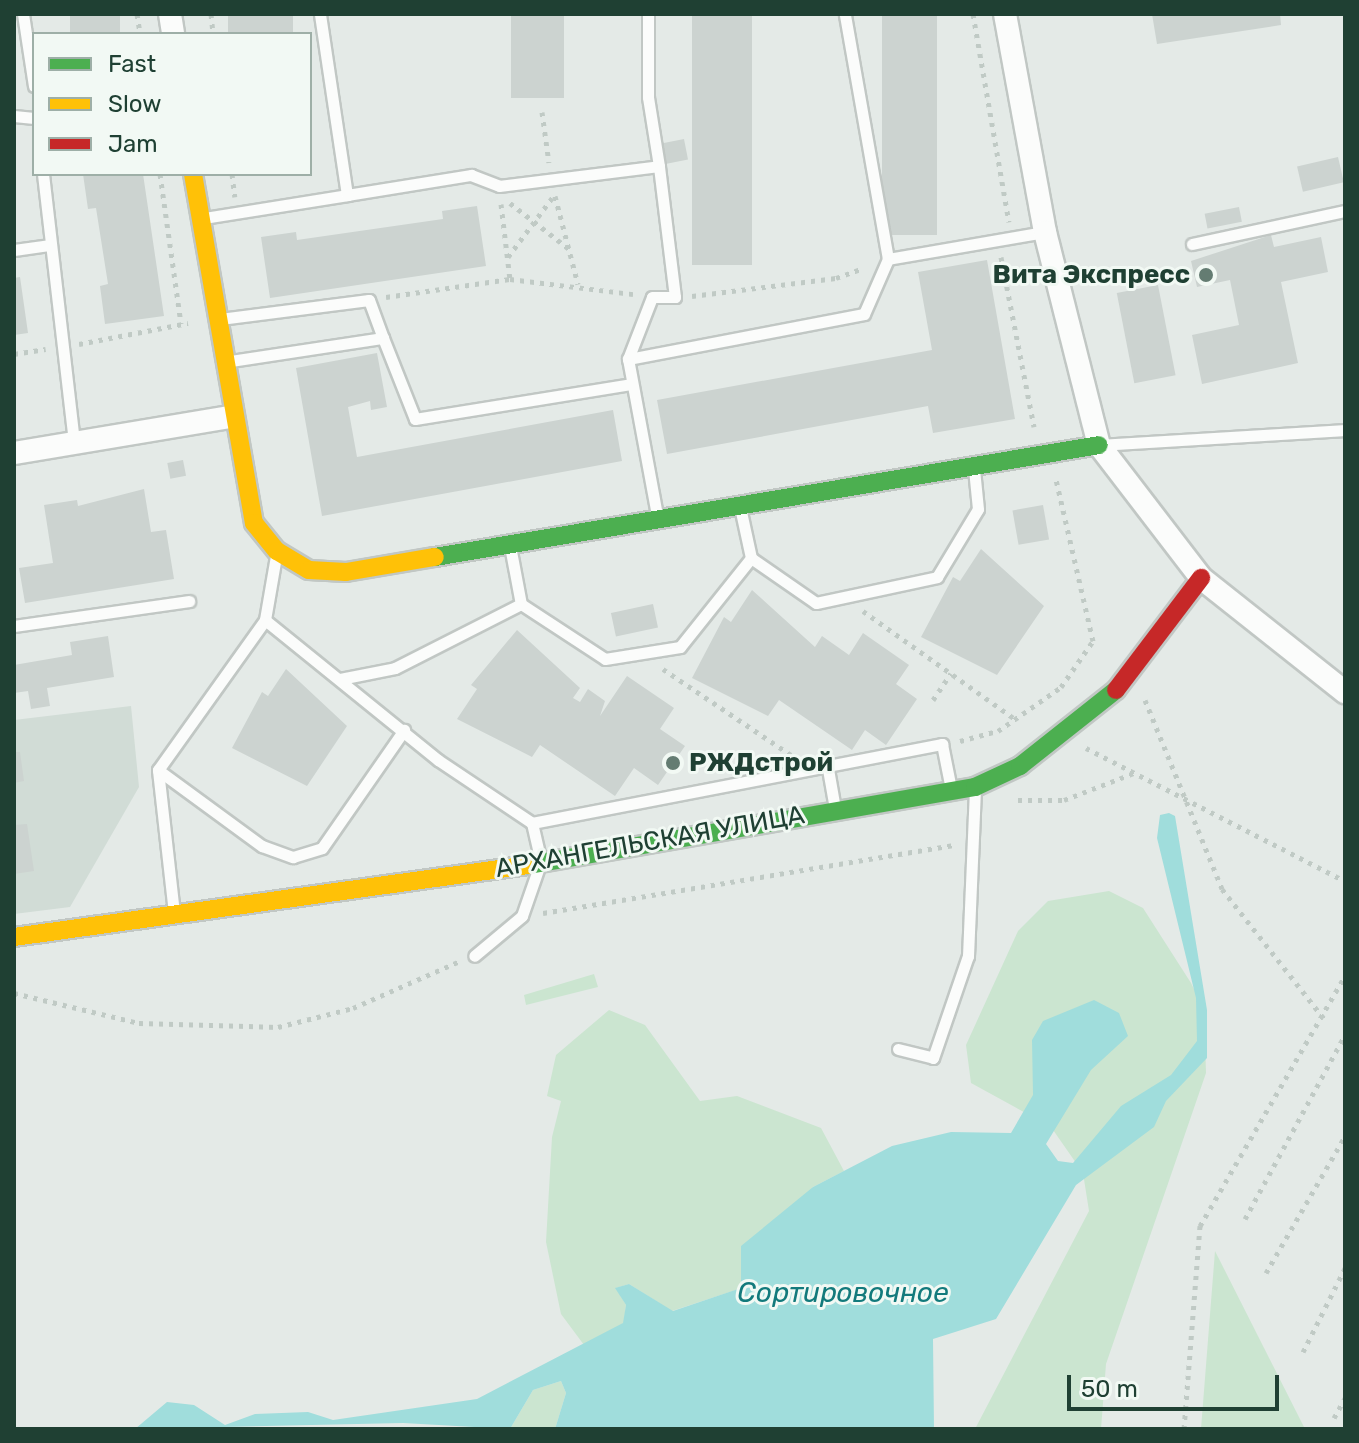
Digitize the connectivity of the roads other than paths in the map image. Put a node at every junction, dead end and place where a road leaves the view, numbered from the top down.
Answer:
1 (23, 14) edge
2 (320, 14) edge
3 (648, 14) edge
4 (845, 14) edge
5 (1005, 14) edge
6 (32, 73) edge
7 (659, 166) junction
8 (43, 176) edge
9 (193, 176) edge
10 (347, 195) junction
11 (1345, 211) edge
12 (200, 219) junction
13 (1045, 232) junction
14 (1192, 244) dead end
15 (49, 245) junction
16 (14, 250) edge
17 (888, 259) junction
18 (216, 319) junction
19 (383, 338) junction
20 (628, 359) junction
21 (224, 363) junction
22 (632, 384) junction
23 (230, 417) junction
24 (1345, 430) edge
25 (74, 443) junction
26 (1099, 445) junction
27 (14, 453) edge
28 (974, 463) junction
29 (739, 501) junction
30 (657, 515) junction
31 (509, 542) junction
32 (277, 551) junction
33 (751, 558) junction
34 (1201, 578) junction
35 (189, 601) dead end
36 (521, 604) junction
37 (265, 620) junction
38 (14, 626) edge
39 (340, 679) junction
40 (1345, 692) edge
41 (404, 730) junction
42 (828, 769) junction
43 (158, 770) junction
44 (975, 787) junction
45 (951, 791) junction
46 (836, 810) junction
47 (532, 823) junction
48 (541, 861) junction
49 (174, 917) junction
50 (14, 937) edge
51 (474, 956) road end
52 (898, 1049) dead end

1 - 6 lane
2 - 10 lane
3 - 7 lane
4 - 17 lane
5 - 13 street
7 - 10 lane
7 - 20 lane
8 - 15 lane
9 - 12 street
10 - 12 lane
11 - 14 lane
12 - 18 street
13 - 17 lane
13 - 26 street
15 - 16 lane
15 - 25 lane
17 - 20 lane
18 - 19 lane
18 - 21 street
19 - 21 lane
19 - 22 lane
20 - 22 lane
21 - 23 street
22 - 30 lane
23 - 25 street
23 - 32 street
24 - 26 lane
25 - 27 street
26 - 28 street
26 - 34 street
28 - 29 street
28 - 33 lane
29 - 30 street
29 - 33 lane
30 - 31 street
31 - 32 street
31 - 36 lane
32 - 37 lane
33 - 36 lane
34 - 40 street
34 - 44 street, АРХАНГЕЛЬСКАЯ УЛИЦА
35 - 38 lane
36 - 39 lane
37 - 39 lane
37 - 43 lane
39 - 41 lane
41 - 43 lane
41 - 47 lane
42 - 45 lane
42 - 46 lane
42 - 47 lane
43 - 49 lane
44 - 45 street, АРХАНГЕЛЬСКАЯ УЛИЦА
44 - 52 lane
45 - 46 street, АРХАНГЕЛЬСКАЯ УЛИЦА
46 - 48 street, АРХАНГЕЛЬСКАЯ УЛИЦА
47 - 48 lane
48 - 49 street, АРХАНГЕЛЬСКАЯ УЛИЦА
48 - 51 lane
49 - 50 street, АРХАНГЕЛЬСКАЯ УЛИЦА

